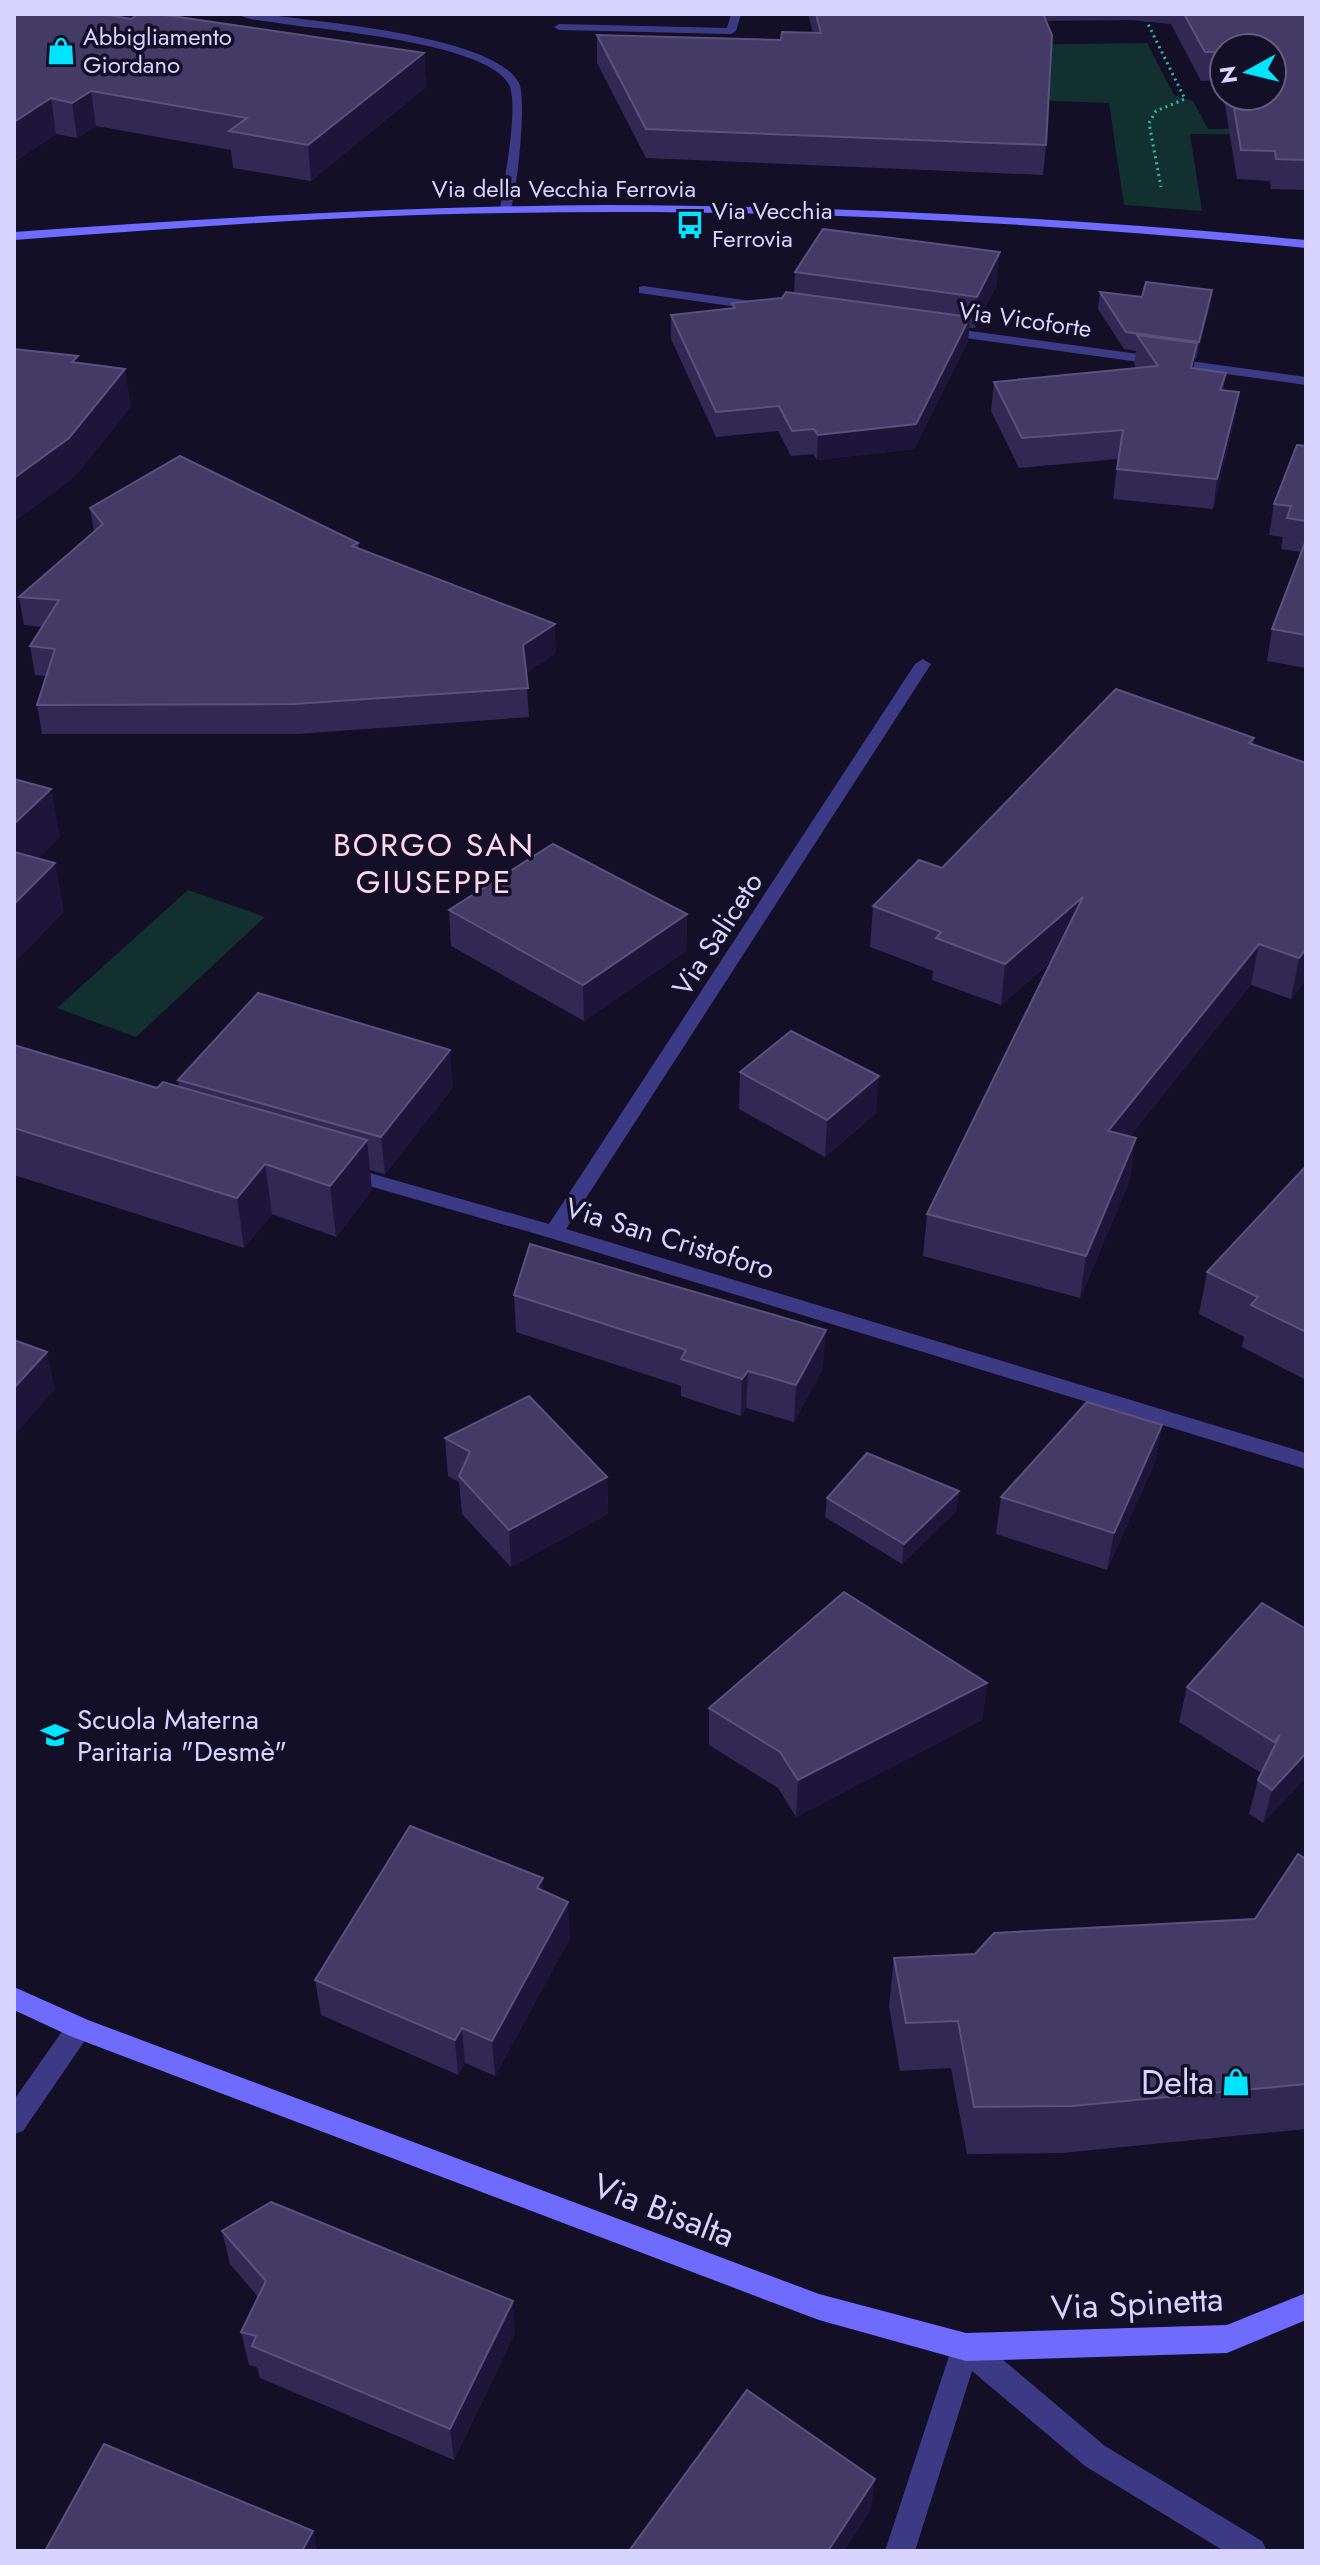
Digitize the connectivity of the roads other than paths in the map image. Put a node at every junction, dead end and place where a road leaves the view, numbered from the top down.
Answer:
1 (242, 14) edge
2 (736, 14) edge
3 (559, 27) dead end
4 (506, 209) junction
5 (14, 236) edge
6 (1306, 244) edge
7 (643, 290) dead end
8 (770, 307) edge
9 (927, 329) edge
10 (1306, 381) edge
11 (923, 664) dead end
12 (329, 1168) edge
13 (554, 1232) junction
14 (1306, 1461) edge
15 (14, 1998) edge
16 (79, 2028) junction
17 (14, 2122) edge
18 (1306, 2306) edge
19 (966, 2347) junction
20 (900, 2551) edge
21 (1252, 2551) edge

1 - 4 street
2 - 3 street
4 - 5 street, Via della Vecchia Ferrovia
4 - 6 street, Via della Vecchia Ferrovia
7 - 8 street
9 - 10 street, Via Vicoforte
11 - 13 street, Via Saliceto
12 - 13 street, Via San Cristoforo
13 - 14 street, Via San Cristoforo
15 - 16 street, Via Bisalta
16 - 17 street
16 - 19 street, Via Bisalta
18 - 19 street, Via Spinetta
19 - 20 street
19 - 21 street, Via Bisalta

